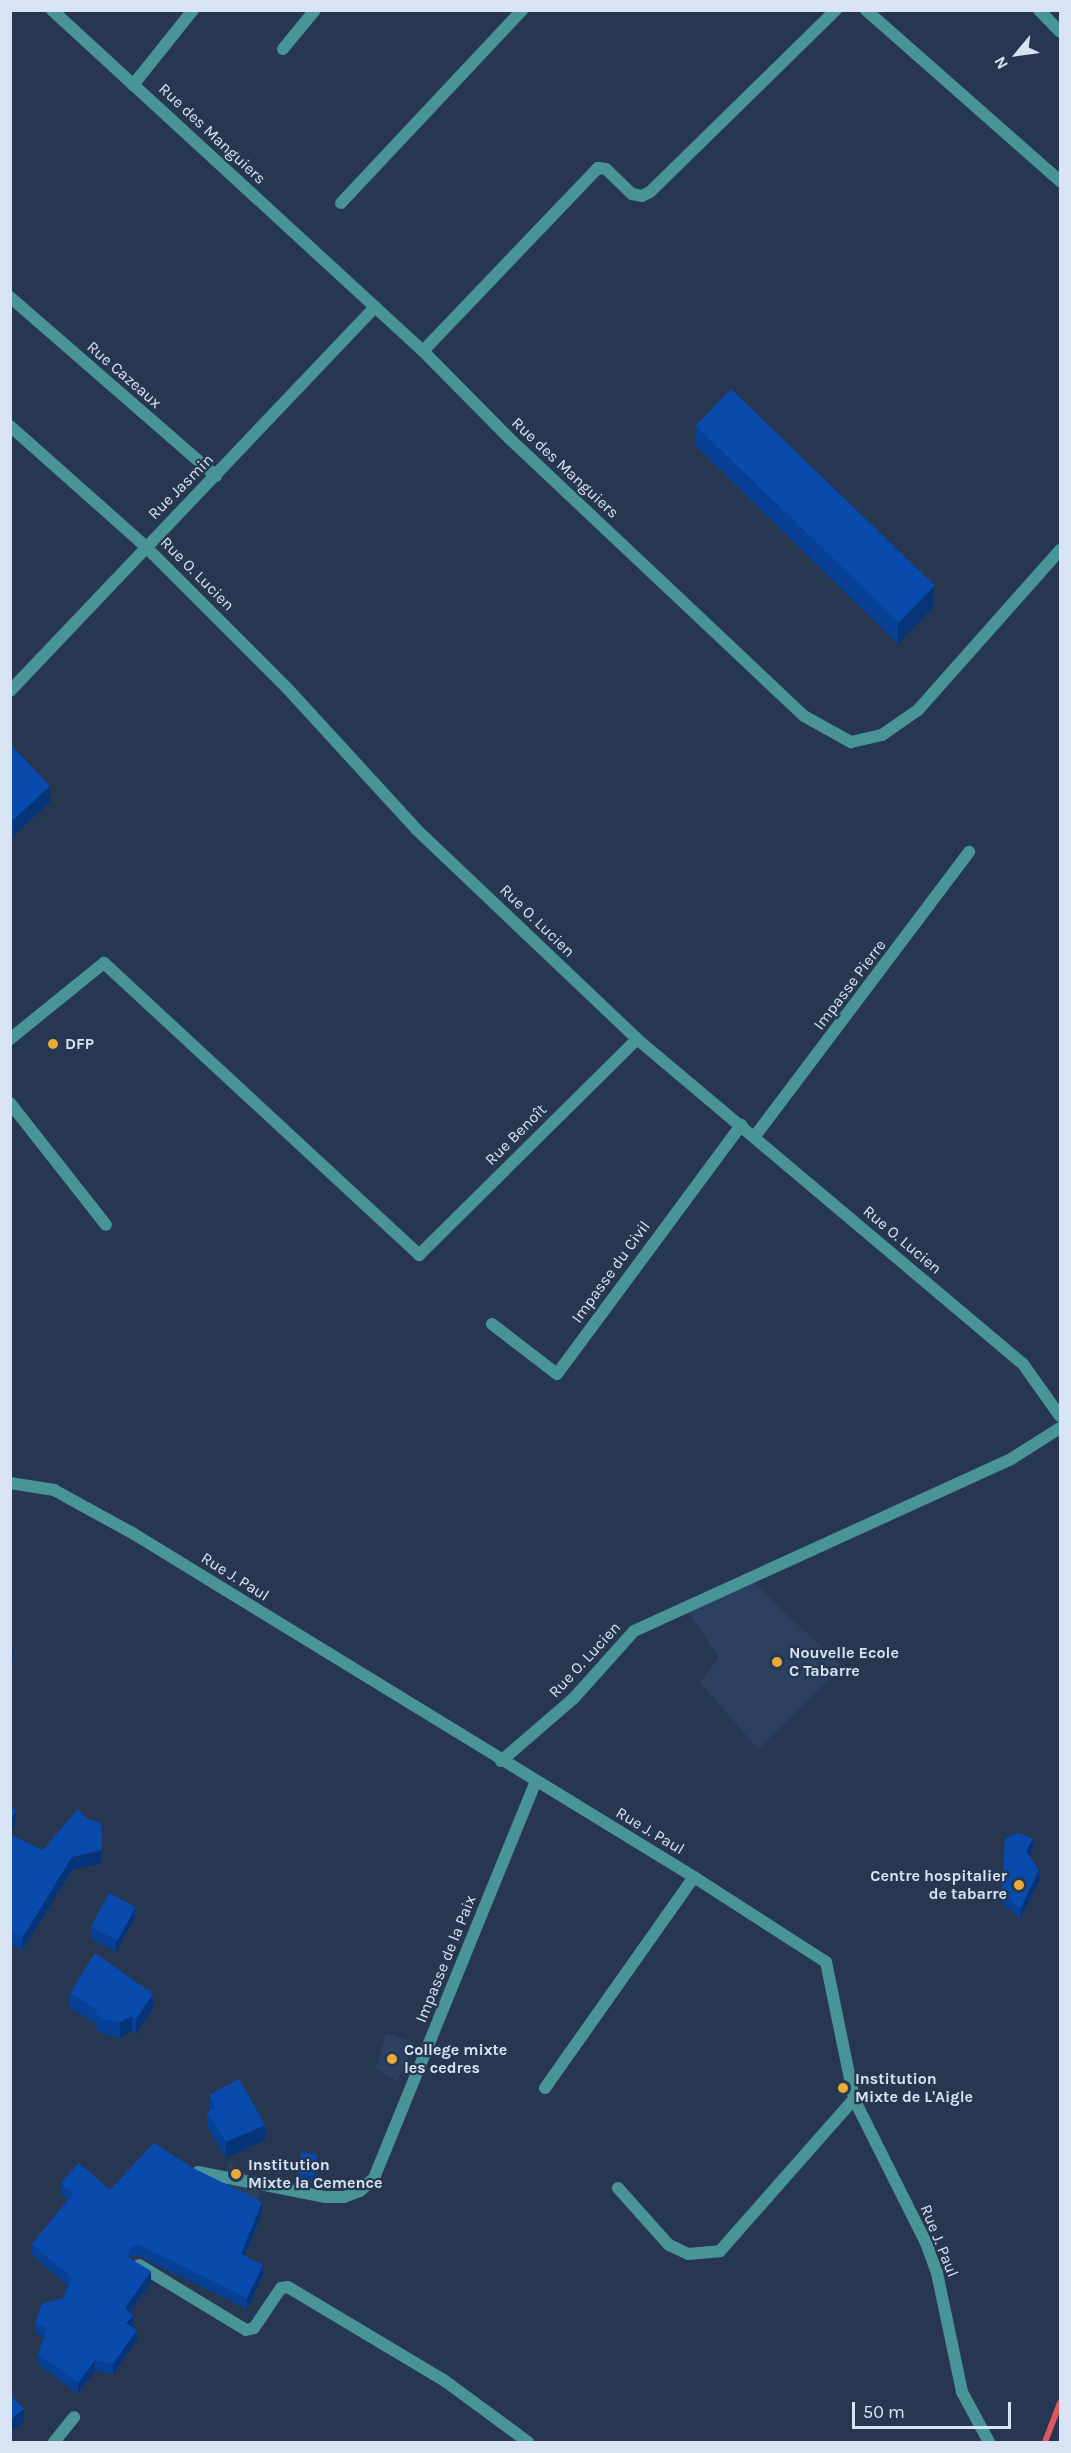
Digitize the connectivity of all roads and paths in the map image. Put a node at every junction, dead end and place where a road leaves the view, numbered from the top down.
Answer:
1 (193, 10) edge
2 (315, 10) edge
3 (522, 10) edge
4 (836, 10) edge
5 (866, 10) edge
6 (1039, 10) edge
7 (56, 12) edge
8 (1060, 32) edge
9 (283, 49) dead end
10 (134, 85) junction
11 (1060, 181) edge
12 (341, 203) dead end
13 (10, 297) edge
14 (375, 307) junction
15 (423, 351) junction
16 (10, 426) edge
17 (216, 476) junction
18 (145, 546) junction
19 (1060, 550) edge
20 (10, 691) edge
21 (969, 852) dead end
22 (10, 1039) edge
23 (637, 1039) junction
24 (10, 1103) edge
25 (741, 1125) junction
26 (755, 1136) junction
27 (106, 1225) dead end
28 (492, 1324) dead end
29 (1060, 1416) edge
30 (1060, 1428) edge
31 (10, 1483) edge
32 (501, 1761) junction
33 (536, 1782) junction
34 (694, 1877) junction
35 (545, 2088) dead end
36 (855, 2098) junction
37 (198, 2172) edge
38 (618, 2188) dead end
39 (135, 2263) edge
40 (74, 2417) dead end
41 (54, 2442) edge
42 (528, 2442) edge
43 (989, 2442) edge

1 - 10 street
2 - 9 street
3 - 12 street
4 - 15 street
5 - 11 street
6 - 8 street
7 - 10 street, Rue des Manguiers
10 - 14 street, Rue des Manguiers
13 - 17 street, Rue Cazeaux
14 - 15 street, Rue des Manguiers
14 - 17 street, Rue Jasmin
15 - 19 street, Rue des Manguiers
16 - 18 street, Rue O. Lucien
17 - 18 street, Rue Jasmin
18 - 20 street, Rue Jasmin
18 - 23 street, Rue O. Lucien
21 - 26 street, Impasse Pierre
22 - 23 street, Rue Benoît
23 - 25 street, Rue O. Lucien
24 - 27 street
25 - 26 street, Rue O. Lucien
25 - 28 street, Impasse du Civil
26 - 29 street, Rue O. Lucien
30 - 32 street, Rue O. Lucien
31 - 32 street, Rue J. Paul
32 - 33 street, Rue J. Paul
33 - 34 street, Rue J. Paul
33 - 37 street, Impasse de la Paix
34 - 35 street
34 - 36 street, Rue J. Paul
36 - 38 street
36 - 43 street, Rue J. Paul
39 - 42 street
40 - 41 street

